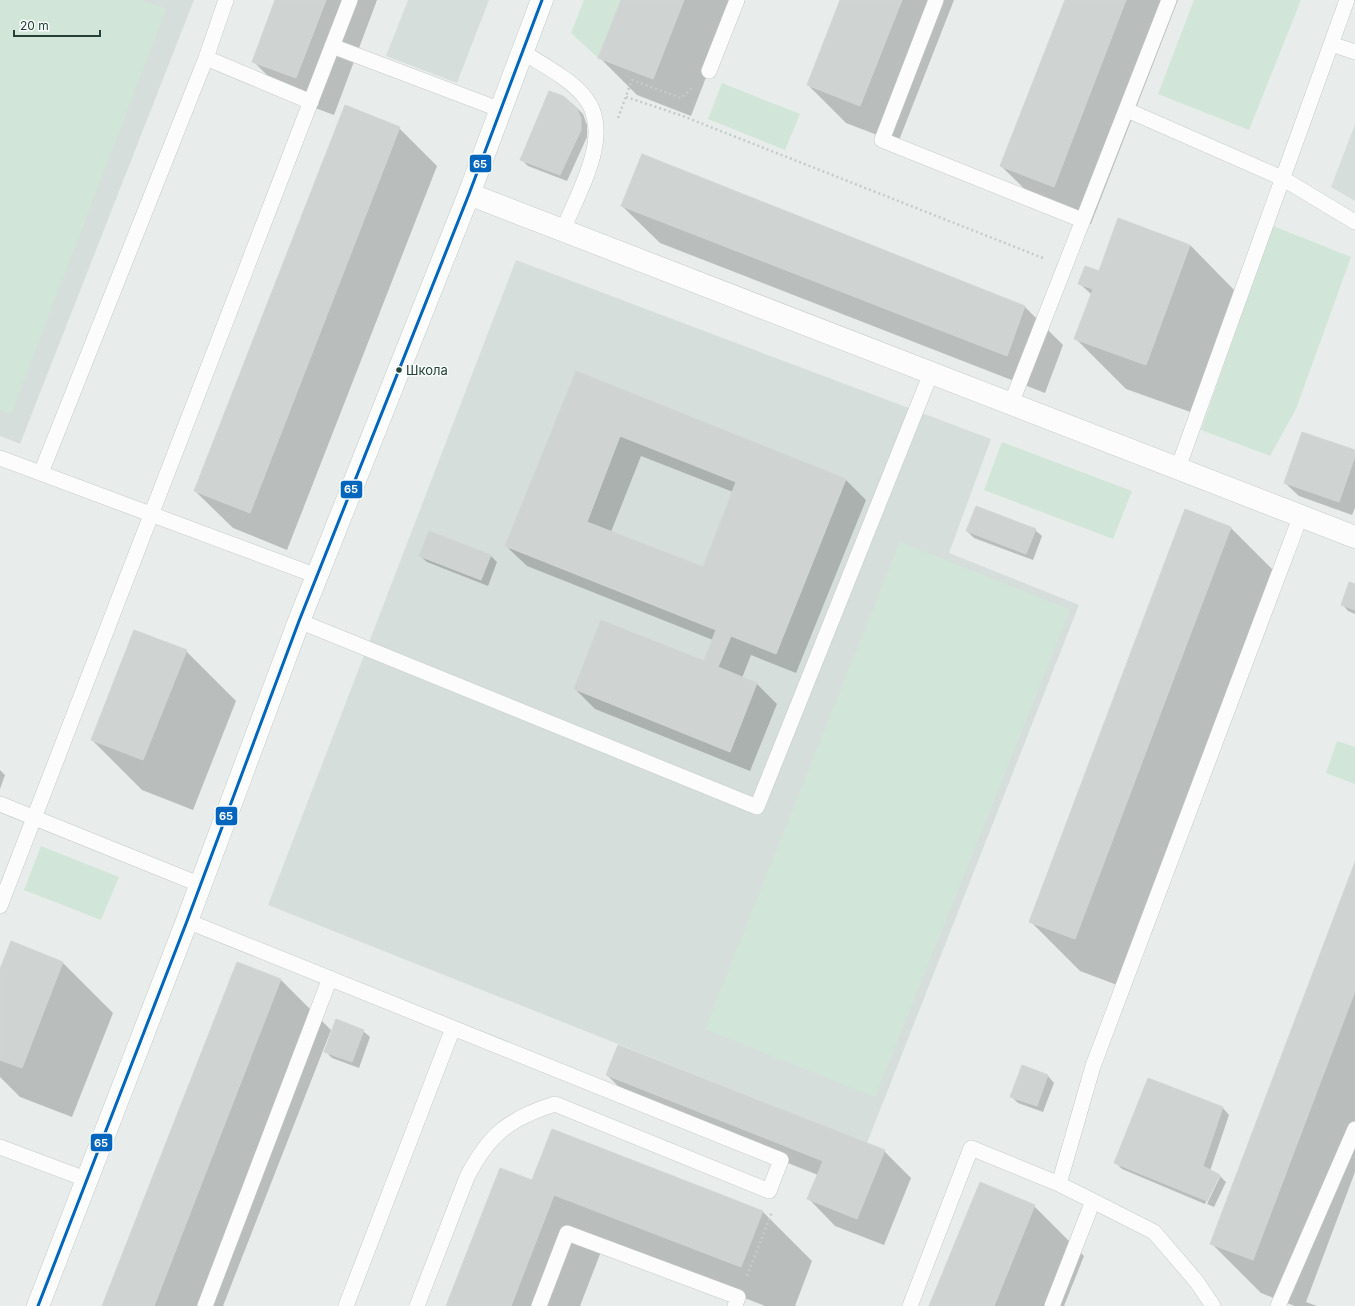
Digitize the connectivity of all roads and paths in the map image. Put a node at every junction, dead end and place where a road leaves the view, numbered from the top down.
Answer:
1 (226, 0) edge
2 (350, 0) edge
3 (542, 0) edge
4 (737, 0) edge
5 (936, 0) edge
6 (1169, 0) edge
7 (1347, 0) edge
8 (1331, 44) junction
9 (332, 46) junction
10 (523, 52) junction
11 (1355, 52) edge
12 (206, 58) junction
13 (708, 71) joint
14 (626, 97) junction
15 (311, 102) junction
16 (501, 110) junction
17 (1127, 110) junction
18 (618, 119) dead end
19 (1282, 178) junction
20 (469, 194) junction
21 (1082, 220) junction
22 (1355, 222) edge
23 (563, 230) junction
24 (1064, 266) junction
25 (931, 373) junction
26 (1011, 404) junction
27 (0, 458) edge
28 (1178, 468) junction
29 (40, 473) junction
30 (1301, 515) junction
31 (152, 516) junction
32 (1355, 536) edge
33 (317, 576) junction
34 (299, 622) junction
35 (0, 804) edge
36 (34, 819) junction
37 (201, 885) junction
38 (0, 906) edge
39 (187, 921) junction
40 (330, 978) junction
41 (453, 1028) junction
42 (1355, 1129) edge
43 (0, 1147) edge
44 (88, 1180) junction
45 (1059, 1184) junction
46 (769, 1191) junction
47 (1093, 1201) junction
48 (737, 1302) edge
49 (38, 1306) edge
50 (205, 1306) edge
51 (346, 1306) edge
52 (417, 1306) edge
53 (539, 1306) edge
54 (910, 1306) edge
55 (1052, 1306) edge
56 (1213, 1306) edge
57 (1278, 1306) edge

1 - 12 lane
2 - 9 lane
3 - 10 street
4 - 13 lane
5 - 21 lane
6 - 17 lane
7 - 8 lane
8 - 11 lane
8 - 19 lane
9 - 15 lane
9 - 16 lane
10 - 16 street
10 - 23 lane
12 - 15 lane
12 - 29 lane
13 - 14 path
14 - 18 path
14 - 24 path
15 - 31 lane
16 - 20 street
17 - 19 lane
17 - 21 lane
19 - 22 lane
19 - 28 lane
20 - 23 street
20 - 33 street
21 - 24 lane
23 - 25 street
24 - 26 lane
25 - 26 street
25 - 34 lane
26 - 28 street
27 - 29 lane
28 - 30 street
29 - 31 lane
30 - 32 street
30 - 45 lane
31 - 33 lane
31 - 36 lane
33 - 34 street
34 - 37 street
35 - 36 lane
36 - 37 lane
36 - 38 lane
37 - 39 street
39 - 40 lane
39 - 44 street
40 - 41 lane
40 - 50 lane
41 - 46 lane
41 - 51 lane
42 - 57 lane
43 - 44 lane
44 - 49 street
45 - 47 lane
45 - 54 lane
46 - 48 path
46 - 52 lane
47 - 55 lane
47 - 56 lane
48 - 53 lane

